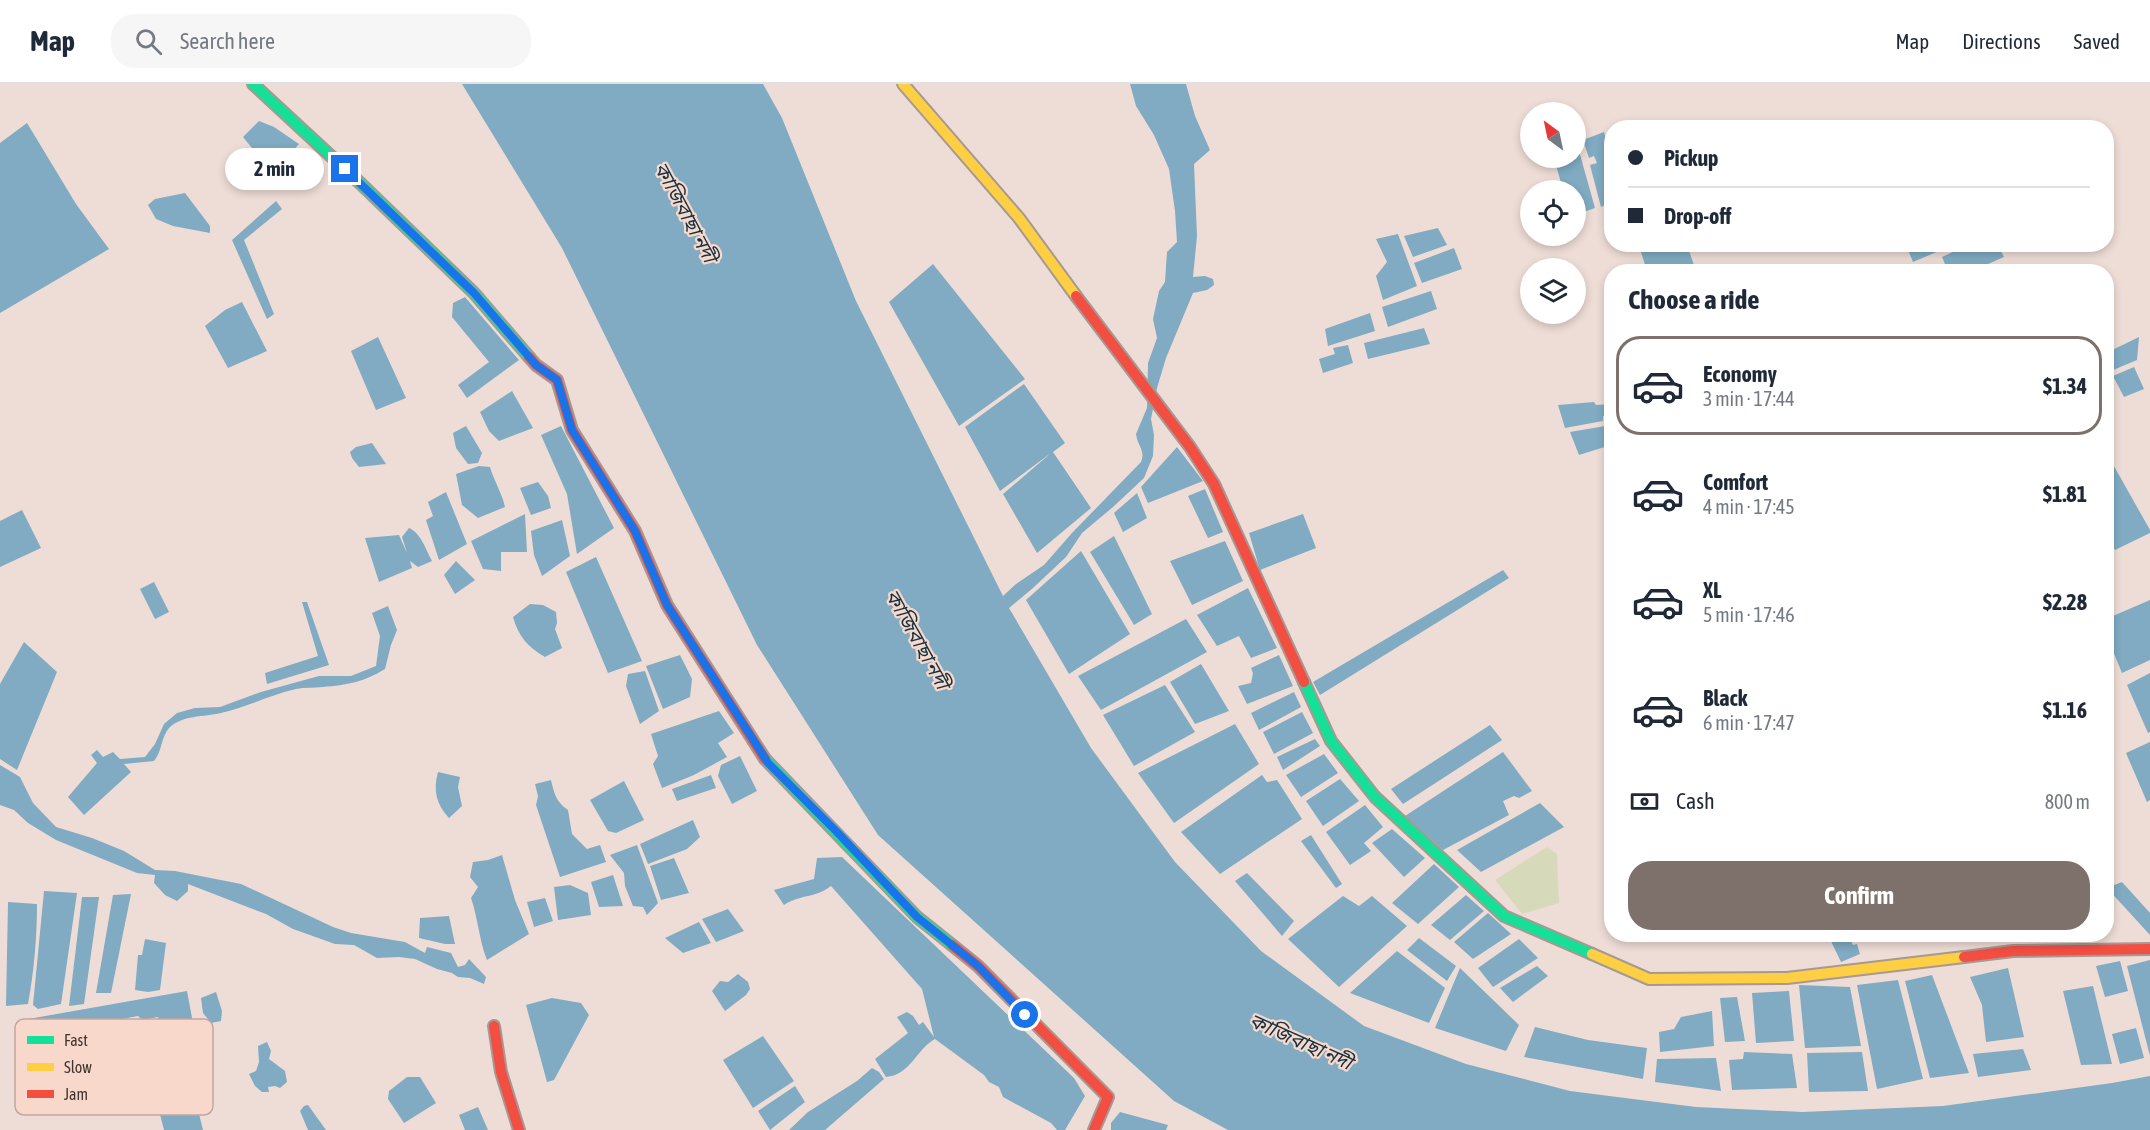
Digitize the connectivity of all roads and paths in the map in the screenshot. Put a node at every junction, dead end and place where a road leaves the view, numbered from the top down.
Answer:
1 (253, 84) edge
2 (903, 84) edge
3 (2150, 949) edge
4 (494, 1026) dead end
5 (519, 1130) edge
6 (1094, 1130) edge

1 - 6 street
2 - 3 street
4 - 5 street

